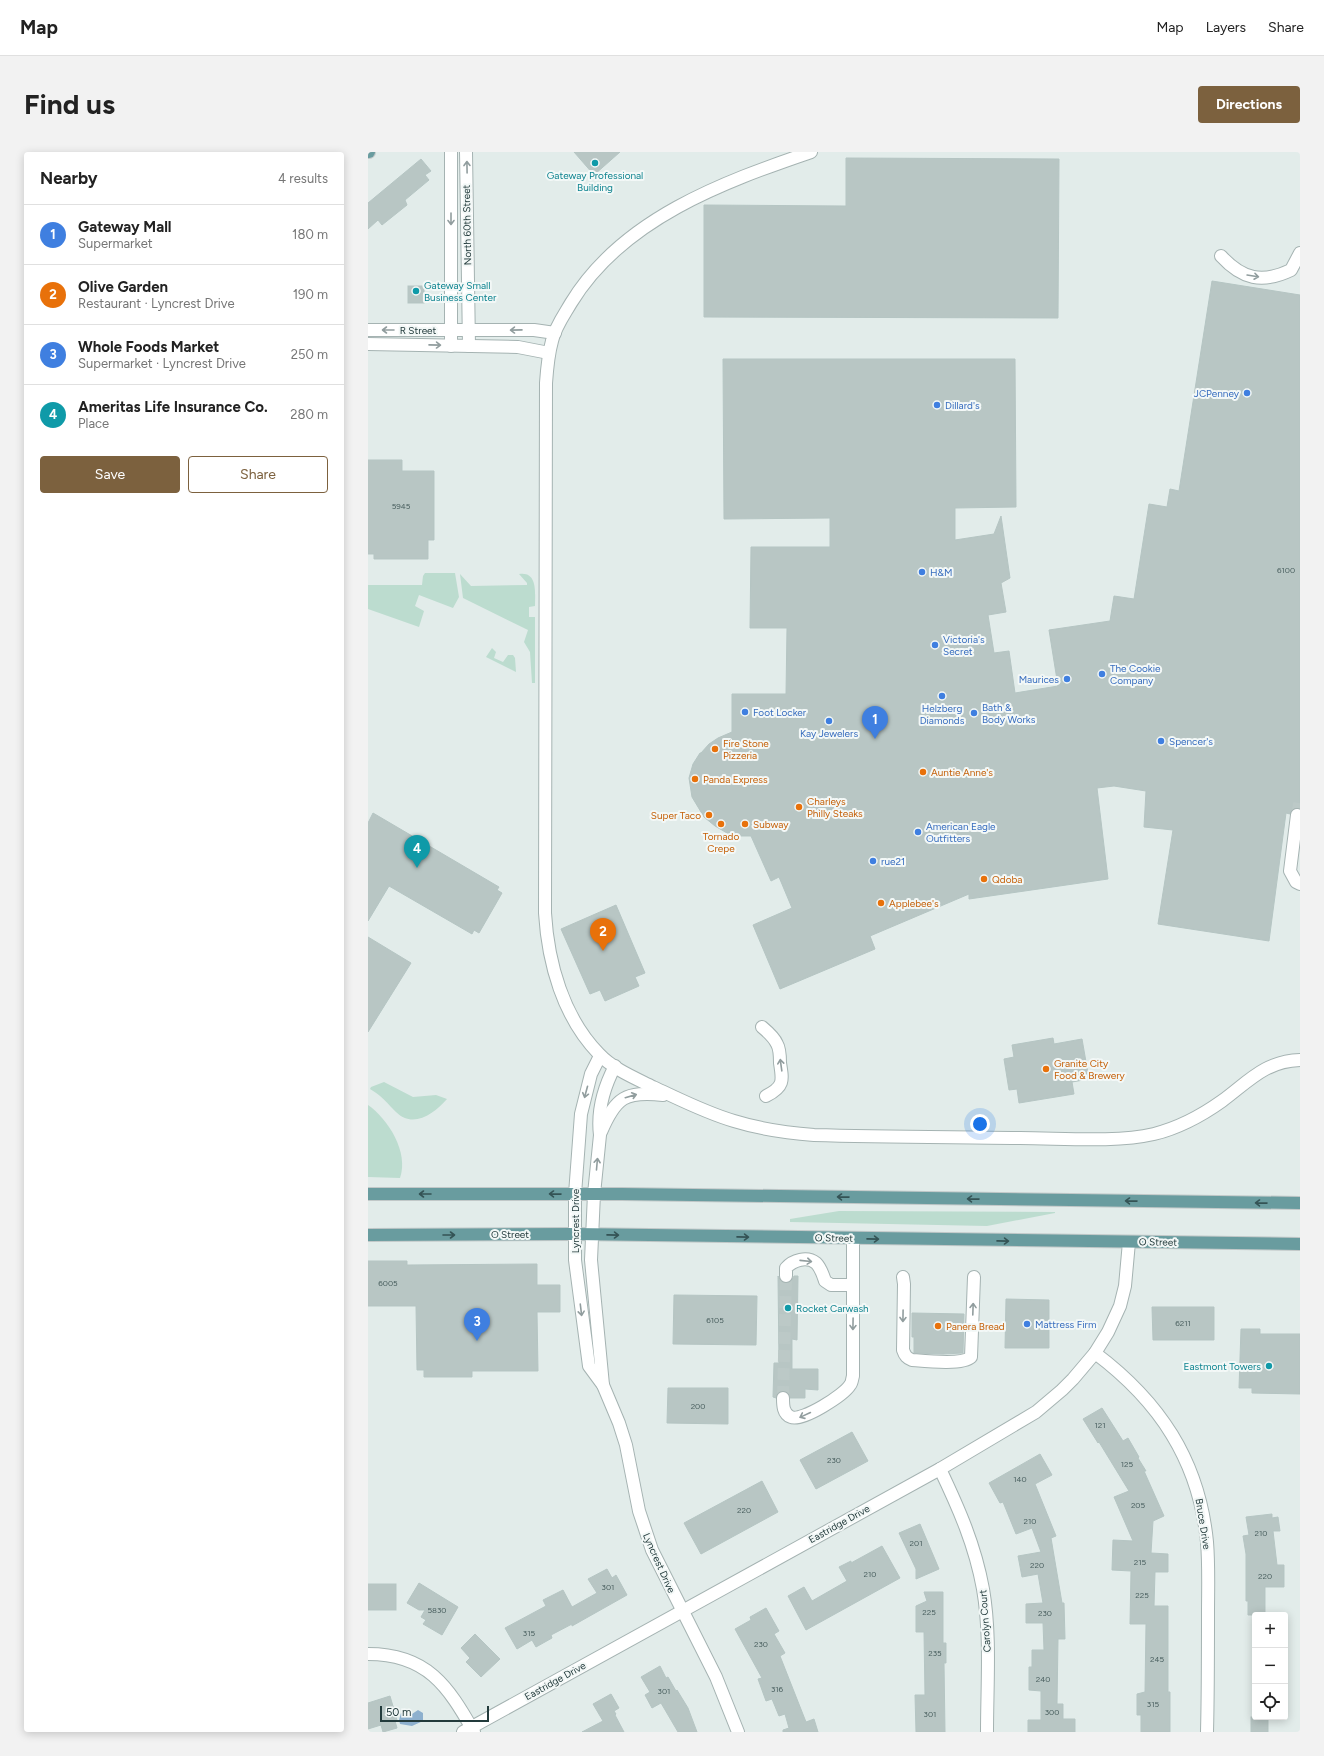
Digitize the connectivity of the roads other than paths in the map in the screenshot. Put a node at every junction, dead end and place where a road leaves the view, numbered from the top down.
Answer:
1 (451, 152) edge
2 (466, 152) edge
3 (811, 152) edge
4 (1300, 253) edge
5 (1221, 256) dead end
6 (368, 330) edge
7 (452, 330) junction
8 (469, 330) junction
9 (555, 333) junction
10 (368, 344) edge
11 (451, 346) junction
12 (469, 346) junction
13 (549, 352) junction
14 (1297, 815) dead end
15 (1296, 848) edge
16 (1300, 884) edge
17 (762, 1027) dead end
18 (600, 1056) junction
19 (1300, 1060) edge
20 (615, 1066) junction
21 (672, 1096) junction
22 (766, 1096) dead end
23 (600, 1134) junction
24 (368, 1194) edge
25 (574, 1194) junction
26 (594, 1194) junction
27 (1300, 1204) edge
28 (574, 1234) junction
29 (592, 1234) junction
30 (368, 1235) edge
31 (854, 1239) junction
32 (1129, 1242) junction
33 (1300, 1244) edge
34 (786, 1276) tunnel mouth
35 (903, 1277) dead end
36 (974, 1277) dead end
37 (854, 1285) junction
38 (1094, 1353) junction
39 (603, 1385) junction
40 (783, 1398) tunnel mouth
41 (940, 1469) junction
42 (682, 1610) junction
43 (368, 1654) edge
44 (470, 1730) edge
45 (738, 1732) edge
46 (987, 1732) edge
47 (1207, 1732) edge

1 -> 7 street, North 60th Street
8 -> 2 street, North 60th Street
3 - 9 street
5 -> 4 street
7 -> 6 street, R Street
7 - 8 street, R Street
7 - 11 street, North 60th Street
9 -> 8 street, R Street
8 - 12 street, North 60th Street
9 - 13 street
10 -> 11 street, R Street
11 - 12 street, R Street
12 - 13 street, R Street
13 - 18 street
14 - 15 street
15 - 16 street
22 -> 17 street
18 - 20 street
18 -> 25 street, Lyncrest Drive
19 - 21 street
20 - 21 street
20 - 23 street, Lyncrest Drive
23 -> 21 street
26 -> 23 street, Lyncrest Drive
25 -> 24 main road
25 - 26 main road
25 - 28 street, Lyncrest Drive
27 -> 26 main road
26 - 29 street, Lyncrest Drive
28 - 29 main road, O Street
30 -> 28 main road, O Street
28 -> 39 street, Lyncrest Drive
29 -> 31 main road, O Street
29 - 39 street, Lyncrest Drive
31 -> 32 main road, O Street
31 - 37 street
32 - 33 main road, O Street
32 - 38 street, Eastridge Drive
34 -> 37 street
35 -> 36 street
37 -> 40 street
38 - 41 street, Eastridge Drive
38 - 47 street, Bruce Drive
39 - 42 street, Lyncrest Drive
41 - 42 street, Eastridge Drive
41 - 46 street, Carolyn Court
42 - 44 street, Eastridge Drive
42 - 45 street, Lyncrest Drive
43 - 44 street

